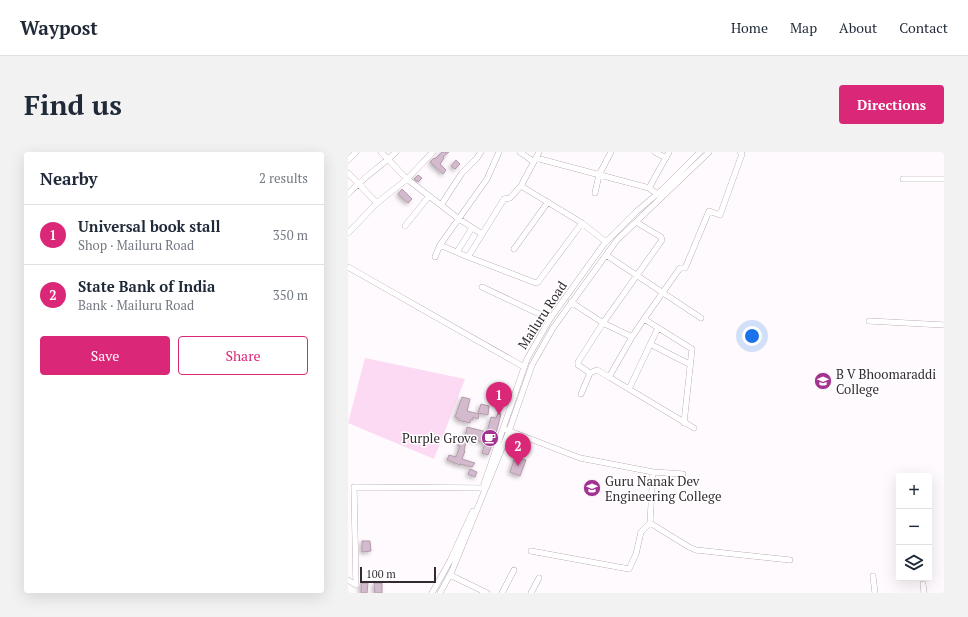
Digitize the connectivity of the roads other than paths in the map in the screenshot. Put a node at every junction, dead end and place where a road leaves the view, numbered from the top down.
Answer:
1 (356, 152) edge
2 (381, 152) edge
3 (396, 152) edge
4 (433, 152) edge
5 (481, 152) edge
6 (499, 152) edge
7 (520, 152) edge
8 (539, 152) edge
9 (611, 152) edge
10 (655, 152) edge
11 (669, 152) edge
12 (700, 152) edge
13 (709, 152) edge
14 (740, 152) edge
15 (666, 158) junction
16 (388, 159) junction
17 (348, 160) edge
18 (535, 160) junction
19 (348, 173) edge
20 (599, 175) junction
21 (944, 178) edge
22 (407, 179) junction
23 (903, 179) dead end
24 (359, 183) junction
25 (520, 186) junction
26 (649, 188) junction
27 (595, 193) dead end
28 (348, 194) edge
29 (657, 194) junction
30 (429, 196) junction
31 (548, 202) junction
32 (377, 203) junction
33 (441, 205) junction
34 (459, 219) junction
35 (636, 222) junction
36 (582, 223) junction
37 (405, 226) dead end
38 (472, 228) junction
39 (348, 233) edge
40 (482, 234) junction
41 (606, 242) junction
42 (440, 245) junction
43 (514, 249) dead end
44 (457, 252) junction
45 (606, 255) junction
46 (435, 257) dead end
47 (468, 257) junction
48 (348, 267) edge
49 (637, 276) junction
50 (482, 287) dead end
51 (662, 293) junction
52 (571, 302) junction
53 (701, 318) dead end
54 (550, 319) junction
55 (644, 319) junction
56 (868, 321) dead end
57 (603, 323) junction
58 (944, 325) edge
59 (658, 328) junction
60 (632, 337) junction
61 (650, 344) junction
62 (691, 365) junction
63 (524, 367) junction
64 (590, 373) junction
65 (609, 377) junction
66 (629, 389) junction
67 (581, 394) dead end
68 (684, 422) junction
69 (694, 428) dead end
70 (506, 430) junction
71 (653, 472) junction
72 (683, 474) dead end
73 (351, 487) edge
74 (482, 488) junction
75 (650, 523) junction
76 (531, 551) dead end
77 (790, 560) dead end
78 (514, 570) dead end
79 (450, 575) junction
80 (873, 576) dead end
81 (539, 578) dead end
82 (348, 580) edge
83 (923, 584) dead end
84 (432, 593) edge
85 (440, 593) edge
86 (487, 593) edge
87 (502, 593) edge
88 (531, 593) edge
89 (875, 593) edge
90 (924, 593) edge

1 - 17 street
2 - 16 street
3 - 16 street
4 - 22 street
5 - 33 street
6 - 34 street
7 - 18 street
8 - 18 street
9 - 20 street
10 - 15 street
11 - 15 street
12 - 29 street, Mailuru Road
13 - 35 street
14 - 51 street
15 - 26 street
16 - 22 street
16 - 24 street
18 - 20 street
18 - 25 street
19 - 24 street
20 - 26 street
20 - 27 street
21 - 23 street
22 - 30 street
22 - 32 street
24 - 28 street
24 - 32 street
25 - 31 street
25 - 40 street
26 - 29 street
29 - 41 street, Mailuru Road
30 - 33 street
30 - 37 street
31 - 36 street
31 - 43 street
32 - 39 street
33 - 34 street
34 - 38 street
34 - 42 street
35 - 45 street
35 - 49 street
36 - 41 street
36 - 47 street
38 - 40 street
38 - 44 street
40 - 47 street
41 - 54 street, Mailuru Road
42 - 44 street
42 - 46 street
44 - 47 street
45 - 49 street
45 - 52 street
48 - 63 street
49 - 51 street
49 - 57 street
50 - 54 street
51 - 53 street
51 - 55 street
52 - 57 street
52 - 70 street
54 - 63 street, Mailuru Road
55 - 59 street
55 - 60 street
56 - 58 street
57 - 60 street
57 - 64 street
59 - 61 street
59 - 62 street
60 - 65 street
61 - 62 street
61 - 66 street
62 - 68 street
63 - 70 street, Mailuru Road
64 - 65 street
64 - 67 street
65 - 66 street
66 - 68 street
68 - 69 street
70 - 71 street
70 - 74 street, Mailuru Road
70 - 79 street
71 - 72 street
71 - 75 street
73 - 74 street
73 - 82 street
74 - 84 street, Mailuru Road
75 - 76 street
75 - 77 street
78 - 87 street
79 - 85 street
79 - 86 street
80 - 89 street
81 - 88 street
83 - 90 street

